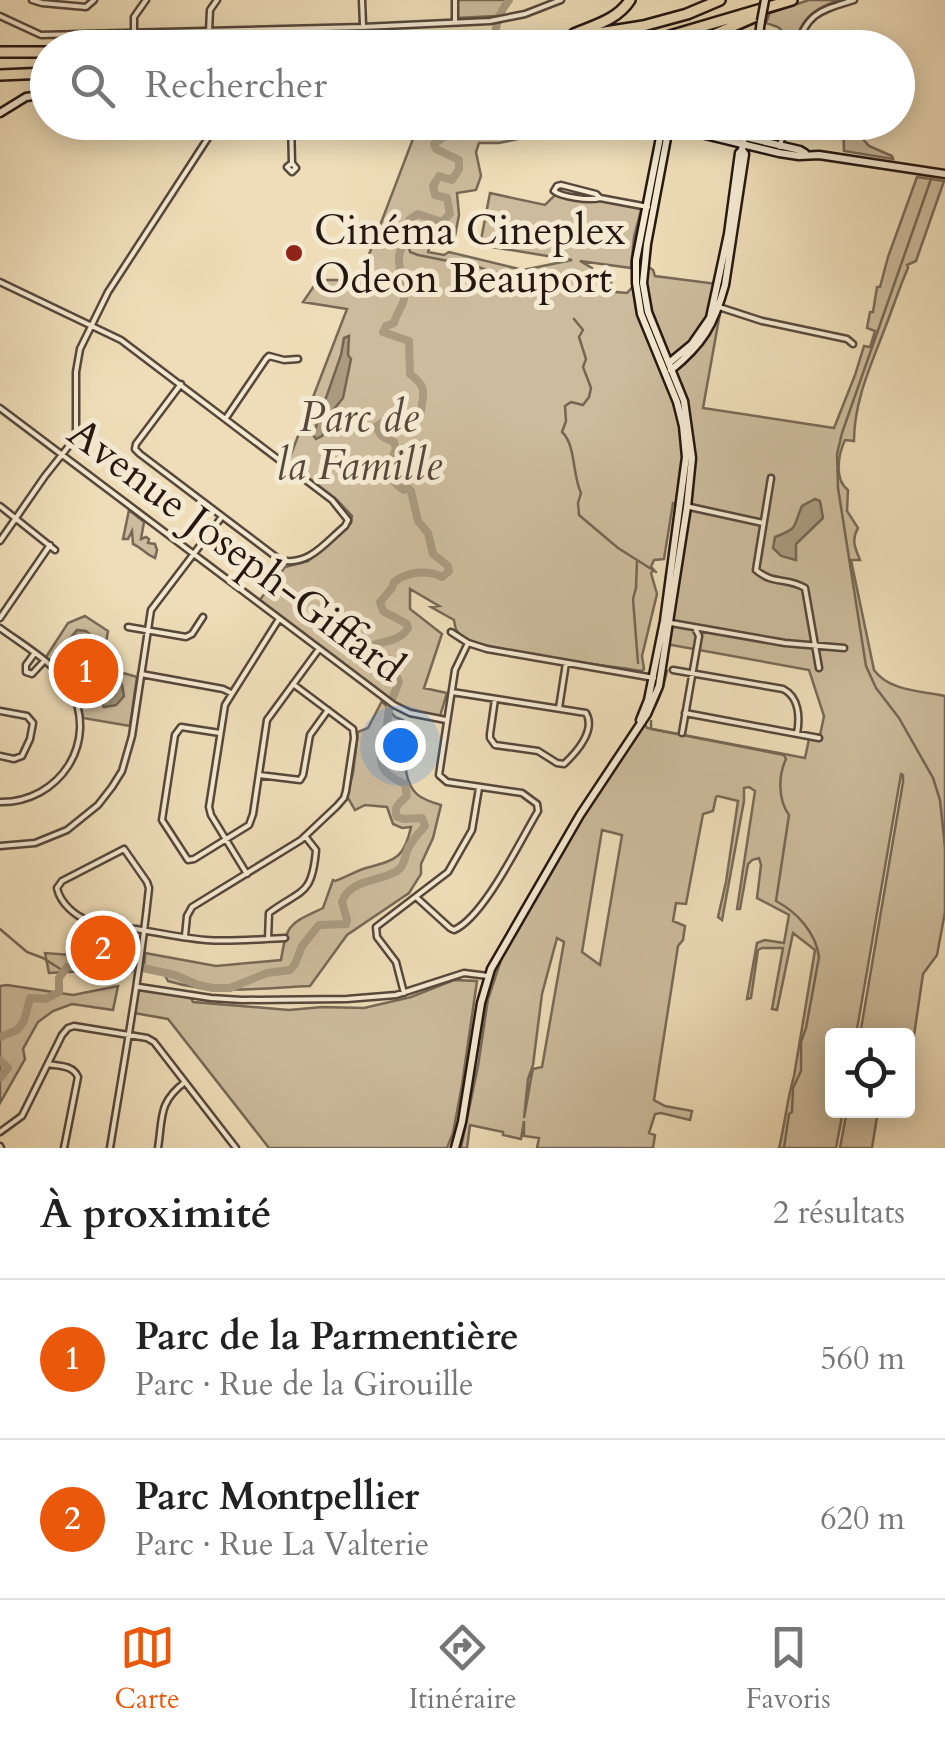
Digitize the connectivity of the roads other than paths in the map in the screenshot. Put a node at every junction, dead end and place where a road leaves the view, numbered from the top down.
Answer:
1 (32, 0) edge
2 (94, 0) edge
3 (146, 0) edge
4 (216, 0) edge
5 (362, 0) edge
6 (455, 0) edge
7 (560, 0) edge
8 (630, 0) edge
9 (720, 0) edge
10 (765, 0) edge
11 (854, 0) edge
12 (788, 1) edge
13 (0, 16) edge
14 (455, 20) junction
15 (363, 26) junction
16 (32, 30) edge
17 (134, 30) edge
18 (210, 30) edge
19 (241, 30) edge
20 (583, 30) edge
21 (617, 30) edge
22 (690, 30) edge
23 (724, 30) edge
24 (760, 30) edge
25 (803, 30) edge
26 (0, 52) edge
27 (30, 52) edge
28 (30, 73) edge
29 (0, 74) edge
30 (30, 96) edge
31 (0, 113) edge
32 (207, 140) edge
33 (291, 140) edge
34 (663, 140) edge
35 (728, 140) edge
36 (732, 140) edge
37 (744, 140) edge
38 (781, 140) edge
39 (743, 144) junction
40 (780, 149) junction
41 (292, 163) dead end
42 (945, 174) edge
43 (600, 198) junction
44 (650, 208) junction
45 (0, 282) edge
46 (716, 306) junction
47 (92, 325) junction
48 (854, 344) dead end
49 (298, 359) dead end
50 (668, 368) junction
51 (181, 384) junction
52 (0, 408) edge
53 (226, 418) junction
54 (62, 454) junction
55 (772, 478) dead end
56 (0, 506) edge
57 (684, 506) junction
58 (222, 517) junction
59 (17, 518) junction
60 (763, 522) junction
61 (0, 542) edge
62 (194, 554) junction
63 (0, 618) edge
64 (203, 618) dead end
65 (279, 618) junction
66 (666, 622) junction
67 (128, 627) dead end
68 (693, 627) junction
69 (0, 628) edge
70 (148, 630) junction
71 (452, 632) dead end
72 (468, 643) junction
73 (814, 646) junction
74 (844, 648) dead end
75 (320, 649) junction
76 (34, 654) junction
77 (44, 661) junction
78 (566, 663) junction
79 (819, 668) dead end
80 (673, 670) dead end
81 (692, 673) junction
82 (140, 674) junction
83 (657, 679) junction
84 (293, 684) junction
85 (452, 692) junction
86 (231, 693) junction
87 (496, 699) junction
88 (559, 708) junction
89 (328, 710) junction
90 (0, 711) edge
91 (686, 713) junction
92 (446, 720) junction
93 (220, 732) junction
94 (682, 733) dead end
95 (797, 734) junction
96 (819, 738) dead end
97 (0, 756) edge
98 (259, 775) junction
99 (480, 786) junction
100 (0, 802) edge
101 (305, 836) junction
102 (226, 840) junction
103 (0, 846) edge
104 (248, 874) junction
105 (416, 897) junction
106 (143, 930) junction
107 (184, 936) junction
108 (285, 938) dead end
109 (268, 939) junction
110 (488, 976) junction
111 (136, 986) junction
112 (404, 993) junction
113 (128, 1035) junction
114 (48, 1064) junction
115 (185, 1082) junction
116 (0, 1132) edge
117 (64, 1148) edge
118 (110, 1148) edge
119 (158, 1148) edge
120 (236, 1148) edge
121 (455, 1148) edge

1 - 2 street
3 - 17 street
4 - 18 street
5 - 15 street
6 - 14 street
7 - 14 street
8 - 20 highway
9 - 21 highway
10 - 24 street, bridge
11 - 25 street
12 - 22 highway
12 - 23 highway
13 - 16 street
14 - 15 street
15 - 19 street
26 - 27 highway
28 - 29 highway
30 - 31 street
32 - 47 street
33 - 41 street
34 - 44 street
35 - 39 street
36 - 39 street
37 - 39 street
38 - 40 street
39 - 40 street
39 - 46 street
40 - 42 street
43 - 43 street
43 - 44 street
44 - 50 street
45 - 47 street
46 - 48 street
46 - 50 street
47 - 51 street
47 - 54 street
49 - 53 street
50 - 57 street
51 - 53 street
51 - 58 street
52 - 54 street, Avenue Joseph-Giffard
53 - 58 street
54 - 59 street
54 - 62 street, Avenue Joseph-Giffard
55 - 60 street
56 - 59 street
57 - 60 street
57 - 66 street
58 - 62 street
59 - 61 street
59 - 63 street
60 - 73 street
62 - 65 street, Avenue Joseph-Giffard
62 - 70 street
64 - 70 street
65 - 75 street, Avenue Joseph-Giffard
65 - 86 street
66 - 68 street
66 - 83 street
67 - 70 street
68 - 73 street
68 - 81 street
69 - 76 street
70 - 82 street
71 - 72 street
72 - 78 street
72 - 85 street
73 - 74 street
73 - 79 street
75 - 84 street
75 - 92 street, Avenue Joseph-Giffard
76 - 77 street
76 - 77 street
77 - 100 street
78 - 83 street
78 - 88 street
80 - 81 street
81 - 91 street
81 - 95 street
82 - 86 street
82 - 103 street
83 - 110 street
84 - 89 street
84 - 98 street
85 - 87 street
85 - 92 street
86 - 93 street
87 - 88 street
87 - 88 street
89 - 98 street
89 - 101 street
90 - 97 street
91 - 94 street
91 - 95 street
92 - 99 street
93 - 102 street
93 - 102 street
95 - 96 street
98 - 102 street
99 - 105 street
99 - 105 street
101 - 104 street
101 - 109 street
102 - 104 street
104 - 107 street
105 - 112 street
106 - 106 street
106 - 107 street
106 - 111 street
107 - 109 street
108 - 109 street
110 - 112 street
110 - 121 street
111 - 112 street
111 - 113 street
113 - 114 street
113 - 115 street
113 - 118 street
114 - 116 street
114 - 117 street
115 - 119 street
115 - 120 street

